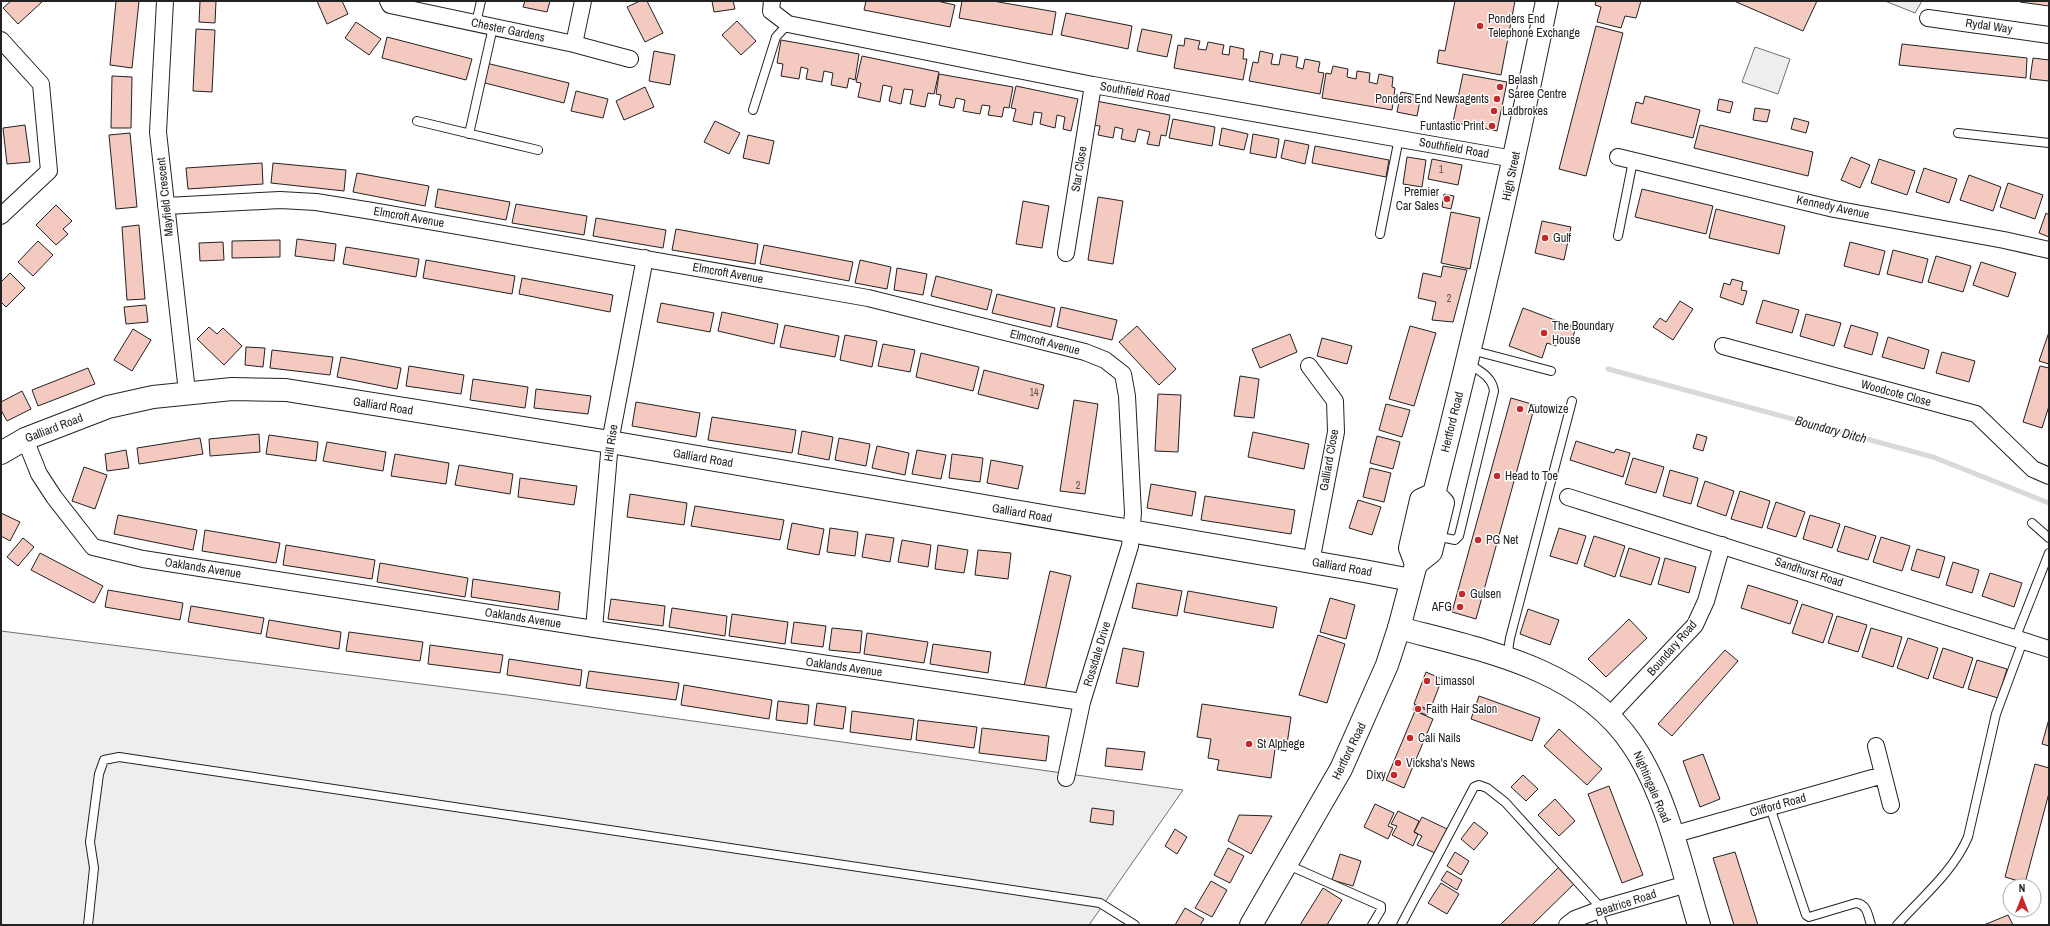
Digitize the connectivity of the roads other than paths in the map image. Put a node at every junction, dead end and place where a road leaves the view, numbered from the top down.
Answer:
1 (164, 1) edge
2 (388, 1) edge
3 (481, 1) edge
4 (583, 1) edge
5 (772, 1) edge
6 (1547, 1) edge
7 (1928, 18) dead end
8 (476, 23) junction
9 (788, 24) junction
10 (493, 27) junction
11 (2049, 35) edge
12 (1, 40) edge
13 (574, 44) junction
14 (630, 59) dead end
15 (1093, 85) junction
16 (753, 110) dead end
17 (417, 121) dead end
18 (1958, 133) dead end
19 (469, 134) junction
20 (1399, 138) junction
21 (2049, 142) edge
22 (538, 150) dead end
23 (1514, 159) junction
24 (1626, 159) joint
25 (166, 206) junction
26 (1, 216) edge
27 (1380, 234) dead end
28 (1618, 236) dead end
29 (2049, 250) edge
30 (1066, 253) dead end
31 (645, 258) junction
32 (1723, 346) dead end
33 (1469, 356) junction
34 (1309, 366) dead end
35 (1551, 371) dead end
36 (187, 392) junction
37 (1572, 401) dead end
38 (25, 439) junction
39 (610, 442) junction
40 (1, 453) edge
41 (2049, 476) edge
42 (1434, 494) junction
43 (1568, 498) dead end
44 (2032, 523) dead end
45 (1133, 532) junction
46 (1435, 536) junction
47 (2049, 538) edge
48 (1722, 545) junction
49 (2049, 553) edge
50 (1311, 562) junction
51 (1413, 572) junction
52 (1399, 628) junction
53 (594, 629) junction
54 (2019, 640) junction
55 (2049, 649) edge
56 (1507, 659) junction
57 (1082, 702) junction
58 (1608, 717) junction
59 (1876, 746) dead end
60 (1883, 775) junction
61 (1066, 778) dead end
62 (1891, 805) dead end
63 (1770, 807) junction
64 (1672, 835) junction
65 (1287, 864) junction
66 (1686, 884) junction
67 (1601, 915) edge
68 (88, 925) edge
69 (1135, 925) edge
70 (1251, 925) edge
71 (1372, 925) edge
72 (1401, 925) edge
73 (1567, 925) edge
74 (1699, 925) edge
75 (1872, 925) edge
76 (1897, 925) edge

1 - 25 street, Mayfield Crescent
2 - 8 street, Chester Gardens
3 - 8 lane
4 - 13 street
5 - 9 street, Southfield Road
6 - 23 main road, High Street
7 - 11 street, Rydal Way
8 - 10 street, Chester Gardens
9 - 15 street, Southfield Road
9 - 16 lane
10 - 13 street, Chester Gardens
10 - 19 lane
12 - 26 street
13 - 14 street, Chester Gardens
15 - 20 street, Southfield Road
15 - 30 street, Star Close
17 - 19 lane
18 - 21 lane
19 - 22 lane
20 - 23 street, Southfield Road
20 - 27 lane
23 - 33 main road, High Street
24 - 28 lane
24 - 29 street, Kennedy Avenue
25 - 31 street, Elmcroft Avenue
25 - 36 street, Mayfield Crescent
31 - 39 street, Hill Rise
31 - 45 street, Elmcroft Avenue
32 - 41 street, Woodcote Close
33 - 35 lane
33 - 42 main road, Hertford Road
33 - 46 lane
34 - 50 street, Galliard Close
36 - 38 main road, Galliard Road
36 - 39 main road, Galliard Road
37 - 56 lane
38 - 40 main road, Galliard Road
38 - 53 street, Oaklands Avenue
39 - 45 main road, Galliard Road
39 - 53 street, Hill Rise
42 - 46 main road
42 - 51 main road, Hertford Road
43 - 48 street, Sandhurst Road
44 - 47 lane
45 - 50 main road, Galliard Road
45 - 57 street, Rossdale Drive
46 - 51 main road
48 - 54 street, Sandhurst Road
48 - 58 street, Boundary Road
49 - 54 lane
50 - 51 main road, Galliard Road
51 - 52 main road, Hertford Road
52 - 56 main road, Nightingale Road
52 - 65 main road, Hertford Road
53 - 57 street, Oaklands Avenue
54 - 55 street, Sandhurst Road
54 - 76 lane
56 - 58 main road, Nightingale Road
57 - 61 street, Rossdale Drive
58 - 64 main road, Nightingale Road
59 - 60 street
60 - 62 street
60 - 63 street, Clifford Road
63 - 64 street, Clifford Road
63 - 75 lane
64 - 66 main road, Nightingale Road
65 - 70 main road, Hertford Road
65 - 71 lane
66 - 67 street, Beatrice Road
66 - 74 main road, Nightingale Road
67 - 72 lane
67 - 73 street, Beatrice Road
68 - 69 lane

